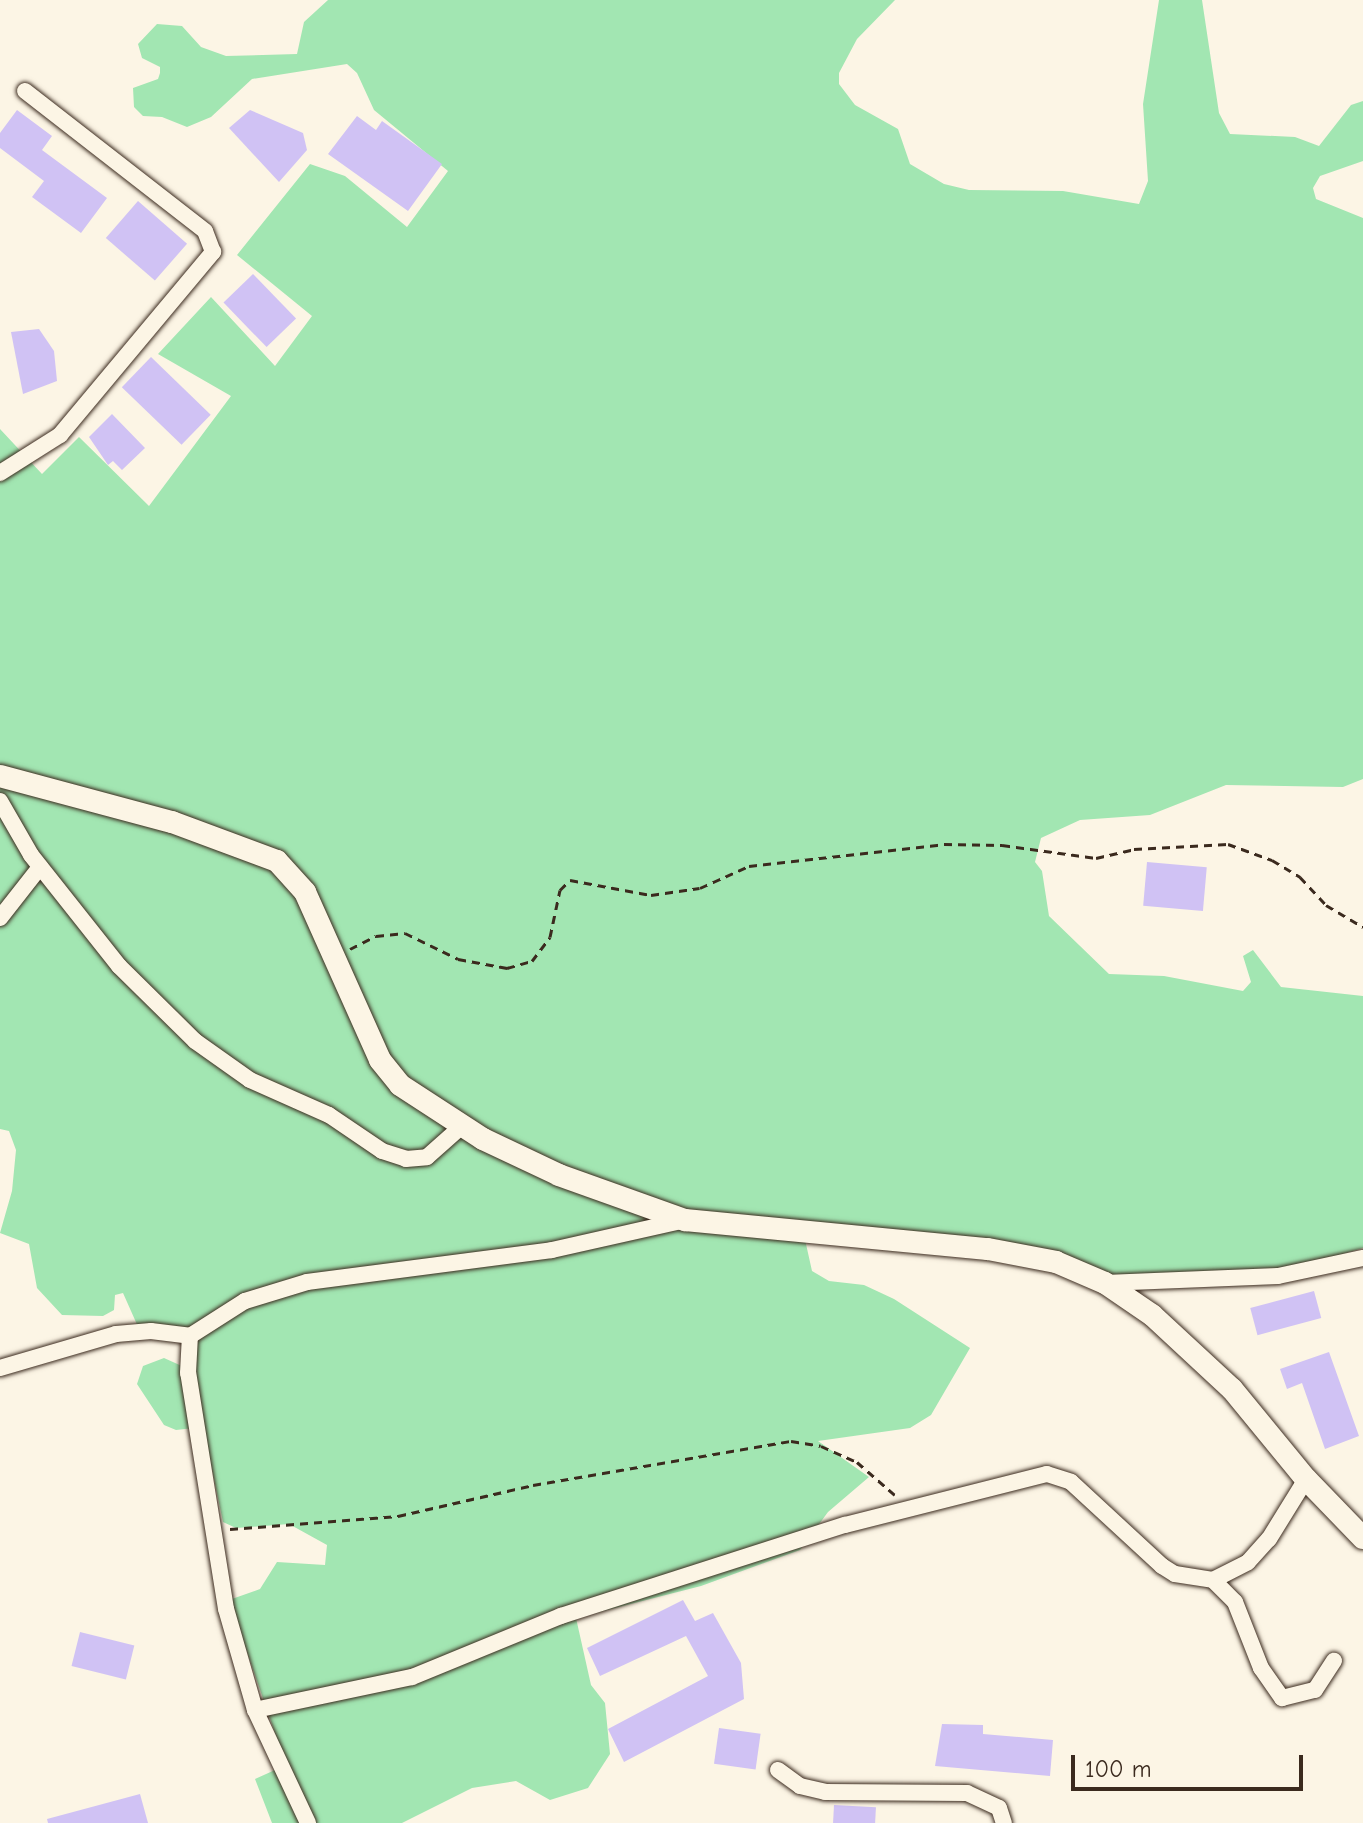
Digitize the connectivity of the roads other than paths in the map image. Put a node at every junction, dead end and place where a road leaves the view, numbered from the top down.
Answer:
1 (25, 91) dead end
2 (0, 473) edge
3 (0, 776) edge
4 (0, 801) edge
5 (40, 867) junction
6 (0, 918) edge
7 (462, 1126) junction
8 (685, 1220) junction
9 (1363, 1258) edge
10 (1105, 1283) junction
11 (190, 1336) junction
12 (0, 1368) edge
13 (1306, 1479) junction
14 (1363, 1538) edge
15 (1213, 1580) junction
16 (1334, 1661) dead end
17 (255, 1710) junction
18 (778, 1770) dead end
19 (308, 1823) edge
20 (1004, 1823) edge

1 - 2 street
3 - 7 main road
4 - 5 street
5 - 6 street
5 - 7 street
7 - 8 main road
8 - 10 main road
8 - 11 street
9 - 10 street
10 - 13 main road
11 - 12 street
11 - 17 street
13 - 14 main road
13 - 15 street
15 - 16 street
15 - 17 street
17 - 19 street
18 - 20 street

